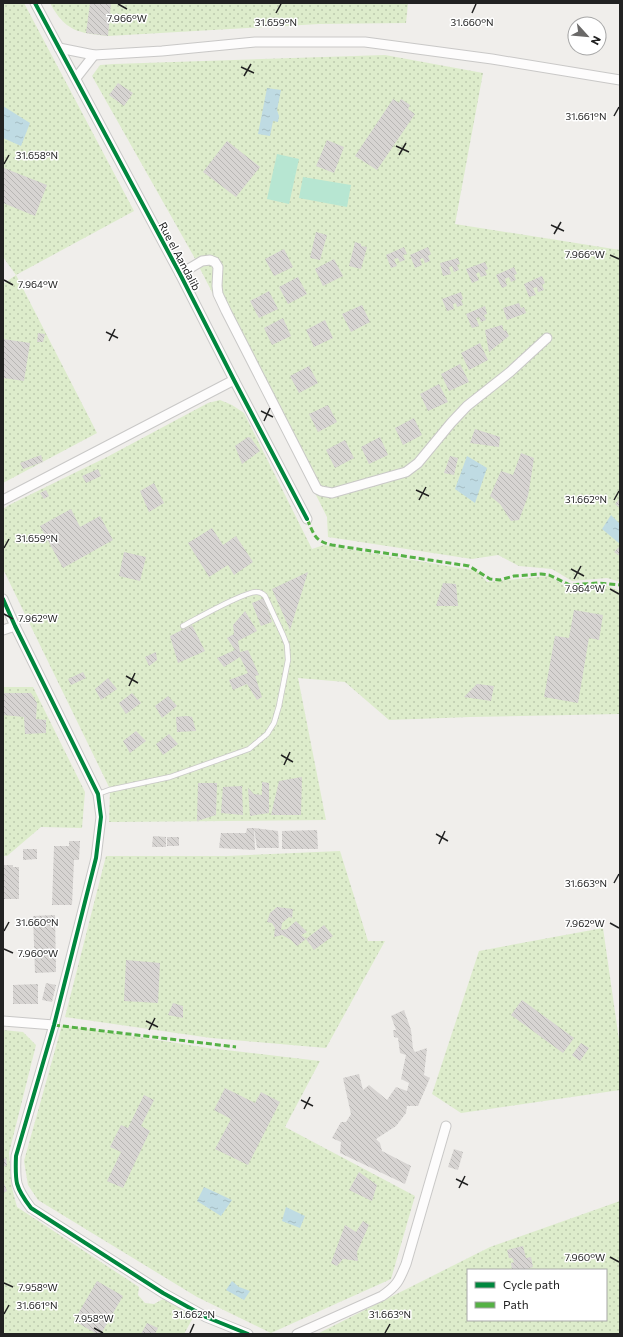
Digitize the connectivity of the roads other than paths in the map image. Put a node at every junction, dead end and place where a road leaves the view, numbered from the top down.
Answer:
1 (35, 3) edge
2 (59, 48) junction
3 (94, 55) junction
4 (76, 78) junction
5 (620, 80) edge
6 (180, 274) junction
7 (547, 338) dead end
8 (234, 380) junction
9 (3, 500) edge
10 (307, 519) dead end
11 (3, 598) edge
12 (15, 626) junction
13 (183, 626) dead end
14 (3, 630) edge
15 (98, 794) junction
16 (3, 1021) edge
17 (54, 1025) junction
18 (446, 1126) dead end
19 (248, 1334) edge
20 (297, 1334) edge

1 - 2 street, Rue el Aandalib
2 - 3 street
2 - 4 street, Rue el Aandalib
3 - 4 street
3 - 5 street
4 - 6 street, Rue el Aandalib
6 - 7 street
6 - 8 street, Rue el Aandalib
8 - 9 street
8 - 10 street, Rue el Aandalib
11 - 12 street
12 - 14 street
12 - 15 street
13 - 15 lane
15 - 17 street
16 - 17 street
17 - 19 street
18 - 20 street

